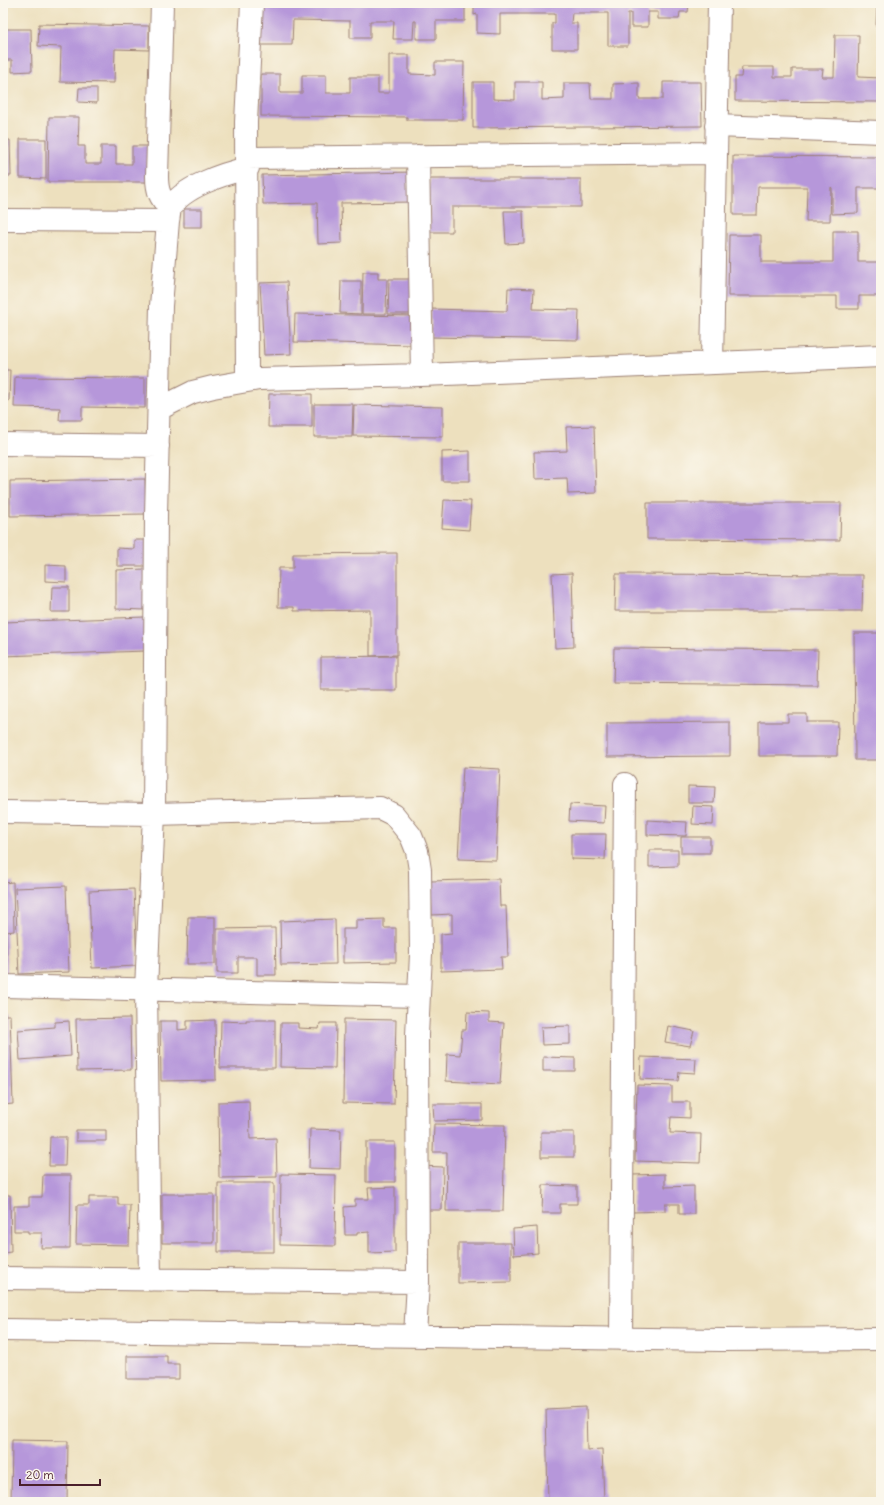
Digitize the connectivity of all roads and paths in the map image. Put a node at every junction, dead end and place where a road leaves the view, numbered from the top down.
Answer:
1 (162, 3) edge
2 (252, 3) edge
3 (719, 3) edge
4 (716, 126) junction
5 (881, 132) edge
6 (716, 153) junction
7 (418, 156) junction
8 (248, 163) junction
9 (169, 215) junction
10 (3, 220) edge
11 (881, 356) edge
12 (712, 363) junction
13 (422, 375) junction
14 (247, 381) junction
15 (159, 409) junction
16 (3, 444) edge
17 (158, 446) junction
18 (625, 784) dead end
19 (3, 812) edge
20 (154, 814) junction
21 (3, 986) edge
22 (146, 989) junction
23 (419, 996) junction
24 (3, 1278) edge
25 (150, 1280) junction
26 (418, 1282) junction
27 (3, 1330) edge
28 (415, 1336) junction
29 (621, 1339) junction
30 (881, 1339) edge

1 - 9 street
2 - 8 street
3 - 4 street
4 - 5 street
4 - 6 street
6 - 7 street
6 - 12 street
7 - 8 street
7 - 13 street
8 - 9 street
8 - 14 street
9 - 10 street
9 - 15 street
11 - 12 street
12 - 13 street
13 - 14 street
14 - 15 street
15 - 17 street
16 - 17 street
17 - 20 street
18 - 29 street
19 - 20 street
20 - 22 street
20 - 23 street
21 - 22 street
22 - 23 street
22 - 25 street
23 - 26 street
24 - 25 street
25 - 26 street
26 - 28 street
27 - 28 street
28 - 29 street
29 - 30 street

